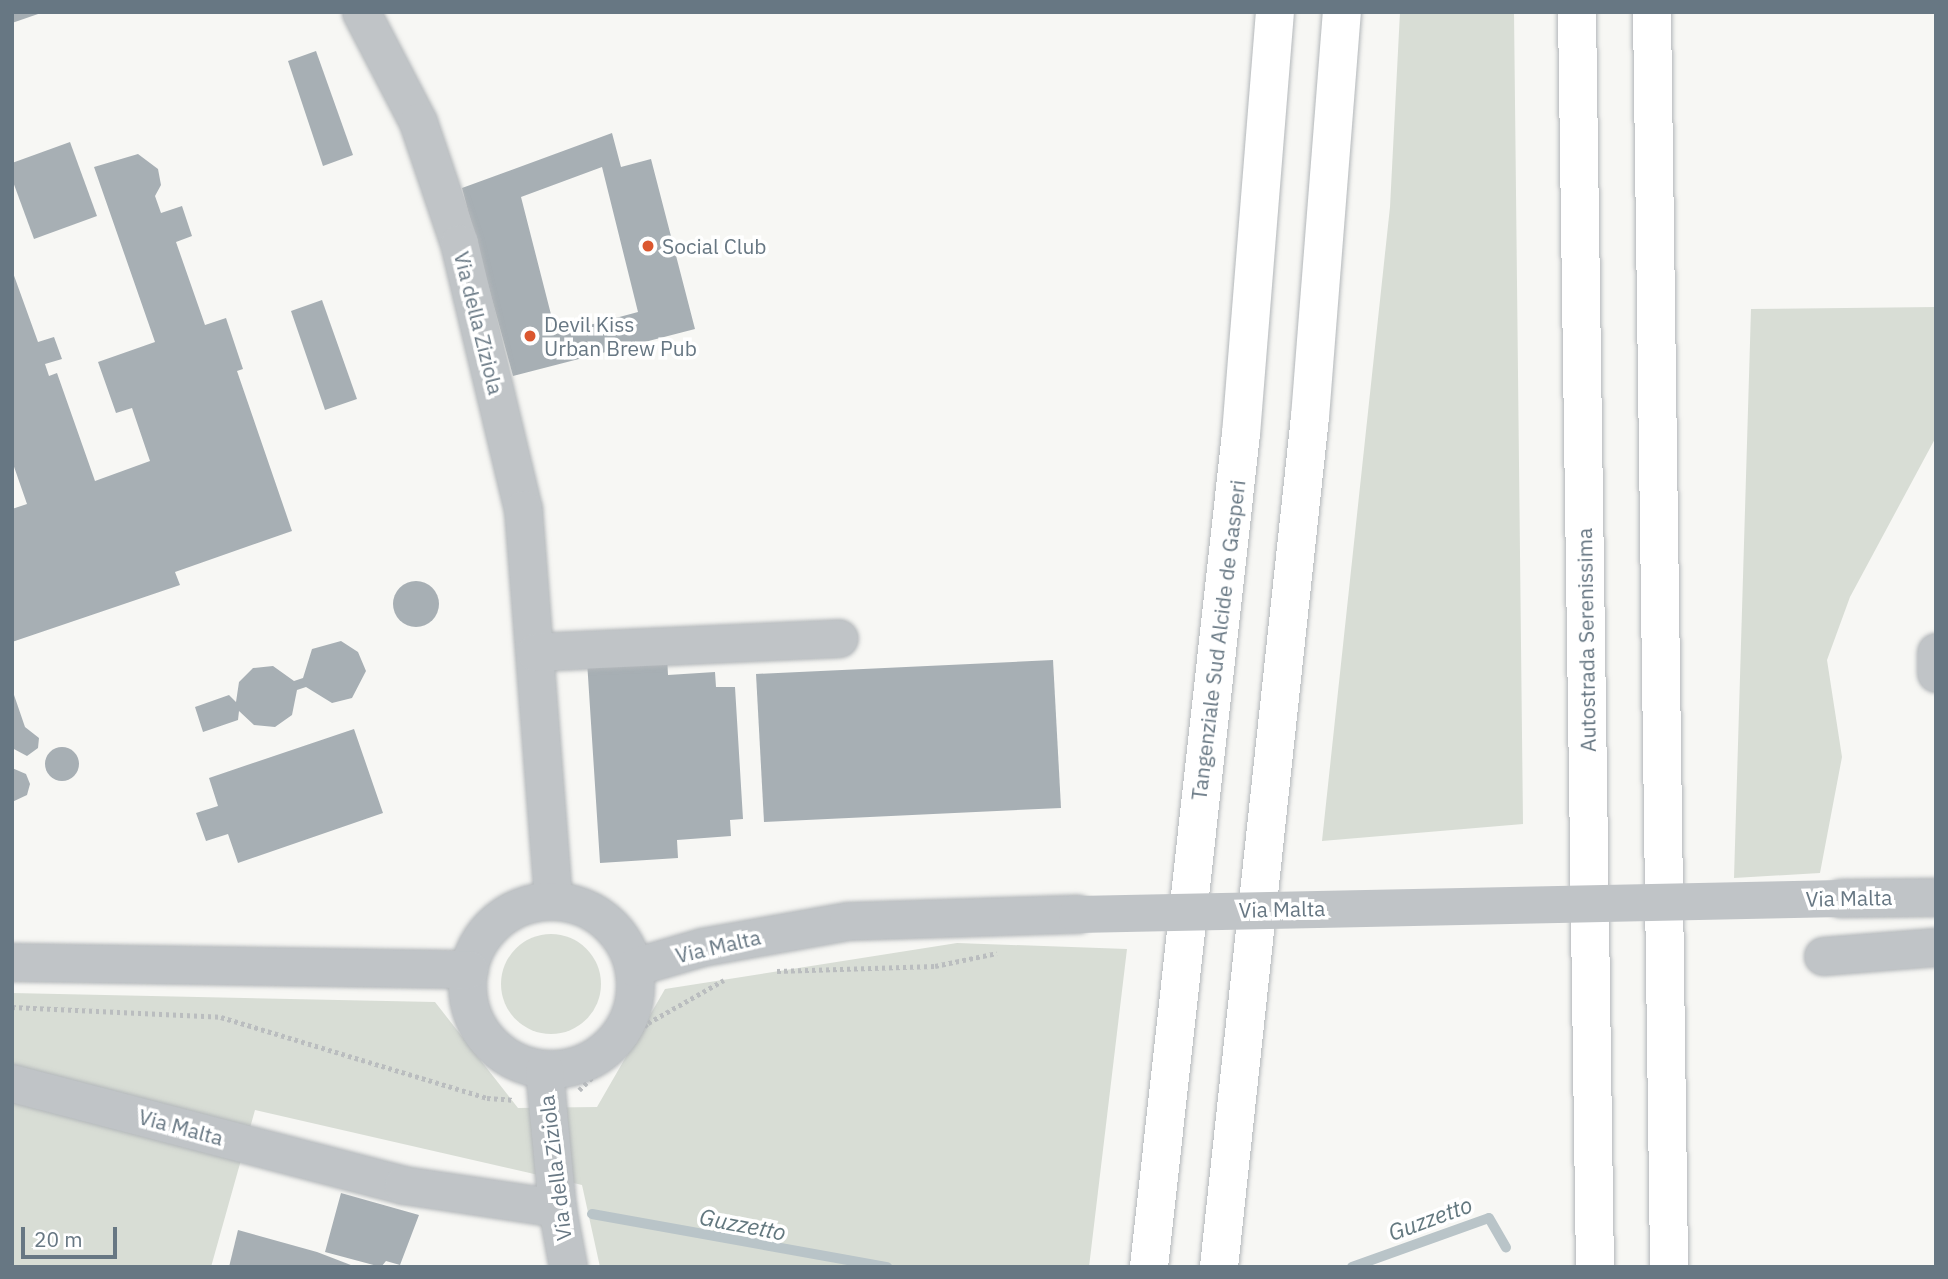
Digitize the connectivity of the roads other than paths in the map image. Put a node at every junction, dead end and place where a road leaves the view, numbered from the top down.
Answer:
1 (361, 12) edge
2 (1275, 12) edge
3 (1342, 12) edge
4 (1577, 12) edge
5 (1652, 12) edge
6 (839, 638) dead end
7 (535, 652) junction
8 (1936, 652) edge
9 (1936, 673) edge
10 (1936, 897) edge
11 (553, 901) junction
12 (1936, 947) edge
13 (1823, 957) dead end
14 (12, 962) edge
15 (634, 967) junction
16 (468, 969) junction
17 (12, 1083) edge
18 (545, 1086) junction
19 (557, 1208) junction
20 (568, 1267) edge
21 (1149, 1267) edge
22 (1219, 1267) edge
23 (1595, 1267) edge
24 (1669, 1267) edge

1 - 7 street, Via della Ziziola
2 - 21 highway, Tangenziale Sud Alcide de Gasperi
3 - 22 highway
4 - 23 highway, Autostrada Serenissima
5 - 24 highway
6 - 7 street
7 - 11 street, Via della Ziziola
8 - 9 street
10 - 15 street, Via Malta, bridge
11 - 15 street
11 - 16 street
12 - 13 street
14 - 16 street
15 - 18 street
16 - 18 street
17 - 19 street, Via Malta
18 - 19 street, Via della Ziziola
19 - 20 street, Via della Ziziola

